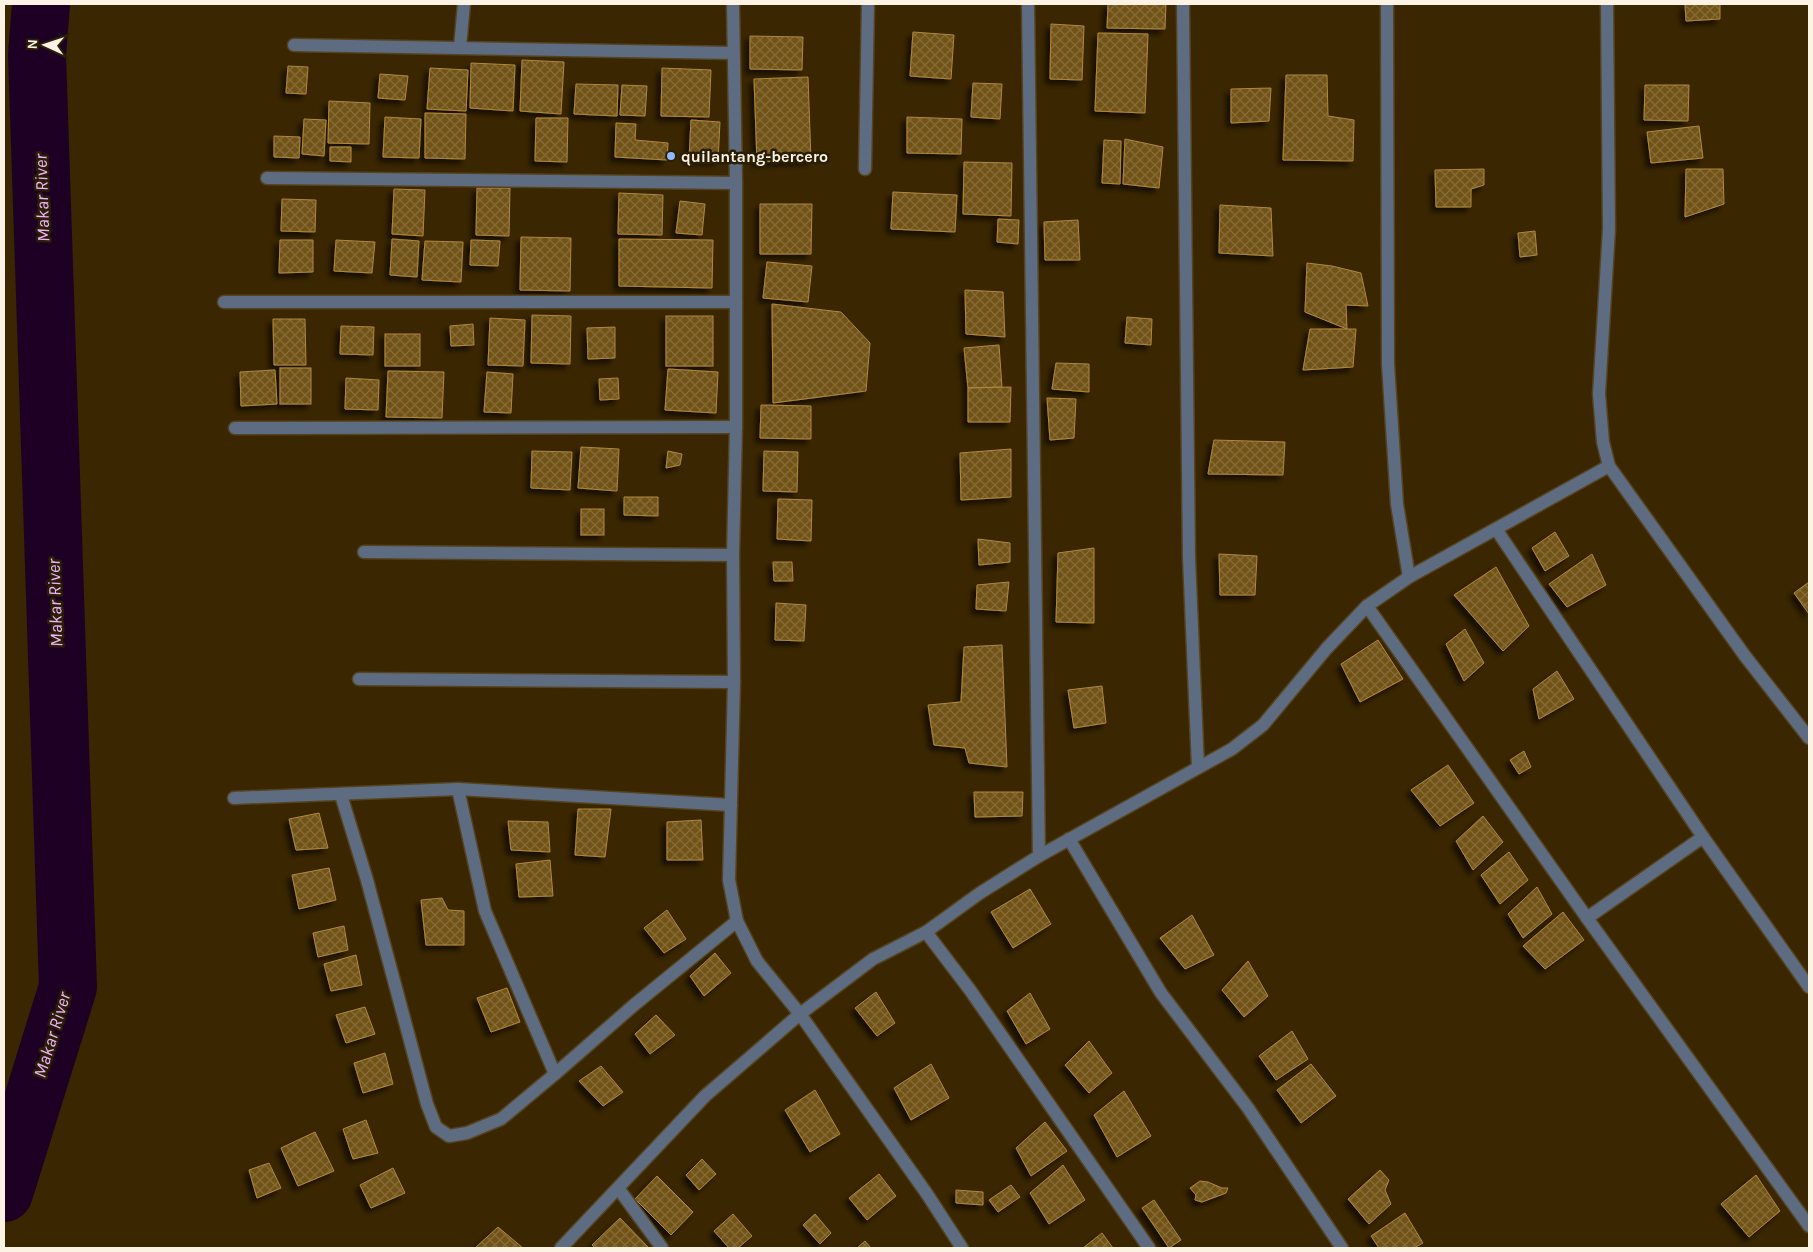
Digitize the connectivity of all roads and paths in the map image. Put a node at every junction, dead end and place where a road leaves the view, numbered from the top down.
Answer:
1 (464, 4) edge
2 (733, 4) edge
3 (868, 4) edge
4 (1028, 4) edge
5 (1183, 4) edge
6 (1388, 4) edge
7 (1607, 4) edge
8 (294, 44) dead end
9 (460, 47) junction
10 (733, 53) junction
11 (865, 169) dead end
12 (268, 178) dead end
13 (736, 183) junction
14 (224, 302) dead end
15 (736, 302) junction
16 (736, 427) junction
17 (235, 428) dead end
18 (1609, 466) junction
19 (1496, 529) junction
20 (364, 552) dead end
21 (732, 555) junction
22 (1409, 577) junction
23 (1367, 606) junction
24 (359, 679) dead end
25 (734, 682) junction
26 (1809, 738) edge
27 (1198, 767) junction
28 (458, 789) junction
29 (341, 795) junction
30 (234, 798) dead end
31 (731, 806) junction
32 (1703, 837) junction
33 (1068, 838) junction
34 (1039, 856) junction
35 (1587, 918) junction
36 (737, 921) junction
37 (926, 932) junction
38 (1809, 987) edge
39 (800, 1014) junction
40 (555, 1074) junction
41 (618, 1188) junction
42 (1809, 1226) edge
43 (561, 1248) edge
44 (662, 1248) edge
45 (962, 1248) edge
46 (1150, 1248) edge
47 (1342, 1248) edge

1 - 9 street
2 - 10 street
3 - 11 street
4 - 34 street
5 - 27 street
6 - 22 street
7 - 18 street
8 - 9 street
9 - 10 street
10 - 13 street
12 - 13 street
13 - 15 street
14 - 15 street
15 - 16 street
16 - 17 street
16 - 21 street
18 - 19 street
18 - 26 street
19 - 22 street
19 - 32 street
20 - 21 street
21 - 25 street
22 - 23 street
23 - 27 street
23 - 35 street
24 - 25 street
25 - 31 street
27 - 33 street
28 - 29 street
28 - 31 street
28 - 40 street
29 - 30 street
29 - 40 street
31 - 36 street
32 - 35 street
32 - 38 street
33 - 34 street
33 - 47 street
34 - 37 street
35 - 42 street
36 - 39 street
36 - 40 street
37 - 39 street
37 - 46 street
39 - 41 street
39 - 45 street
41 - 43 street
41 - 44 street

